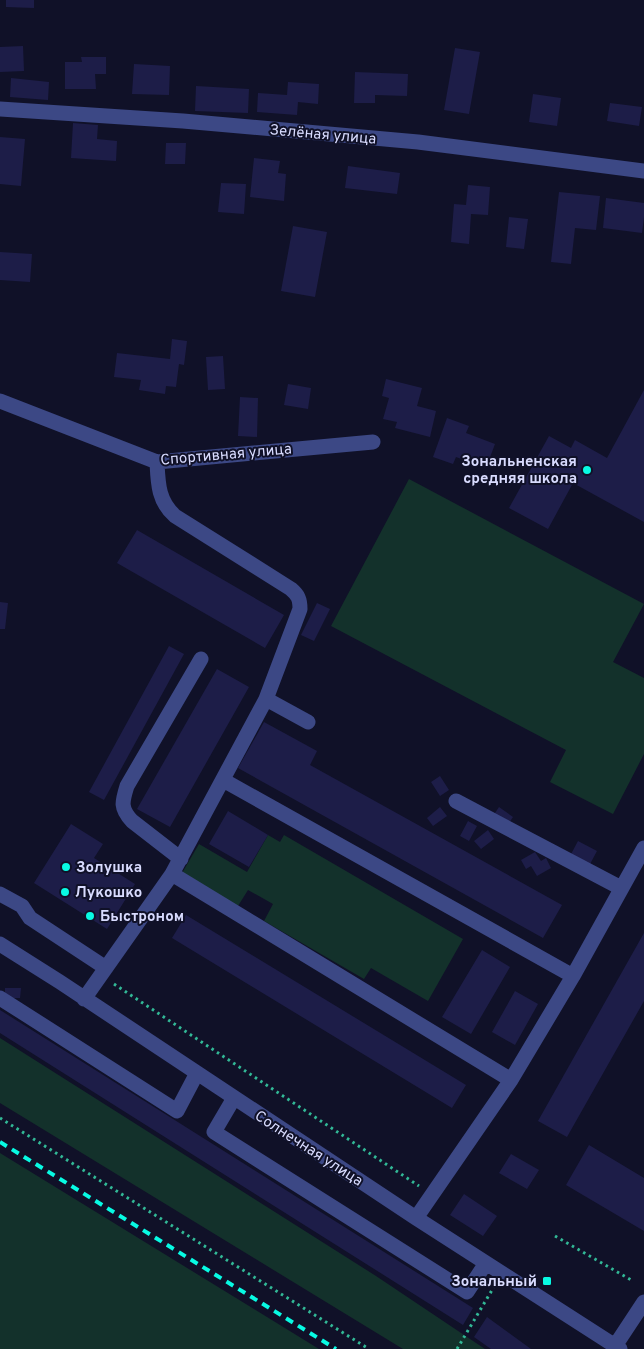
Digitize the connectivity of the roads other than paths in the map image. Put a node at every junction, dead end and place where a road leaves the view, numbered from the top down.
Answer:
1 (0, 109) edge
2 (644, 171) edge
3 (0, 401) edge
4 (373, 442) dead end
5 (157, 462) junction
6 (201, 659) dead end
7 (266, 699) junction
8 (308, 722) dead end
9 (223, 780) junction
10 (456, 801) dead end
11 (644, 848) edge
12 (181, 858) junction
13 (172, 874) junction
14 (621, 888) junction
15 (0, 894) edge
16 (0, 944) edge
17 (104, 972) junction
18 (573, 976) junction
19 (0, 998) edge
20 (84, 999) junction
21 (197, 1073) junction
22 (511, 1080) junction
23 (234, 1098) junction
24 (416, 1218) junction
25 (486, 1263) junction
26 (644, 1302) edge
27 (617, 1347) edge

1 - 2 street, Зелёная улица
3 - 5 street, Спортивная улица
4 - 5 street, Спортивная улица
5 - 7 street
6 - 12 street
7 - 8 street
7 - 9 street
9 - 12 street
9 - 18 street
10 - 14 street
11 - 14 street
12 - 13 street
13 - 17 street
13 - 22 street
14 - 18 street
15 - 17 street
16 - 20 street, Солнечная улица
17 - 20 street
18 - 22 street
19 - 21 street
20 - 21 street, Солнечная улица
21 - 23 street, Солнечная улица
22 - 24 street
23 - 24 street, Солнечная улица
23 - 25 street
24 - 25 street, Солнечная улица
25 - 27 street, Солнечная улица
26 - 27 street

